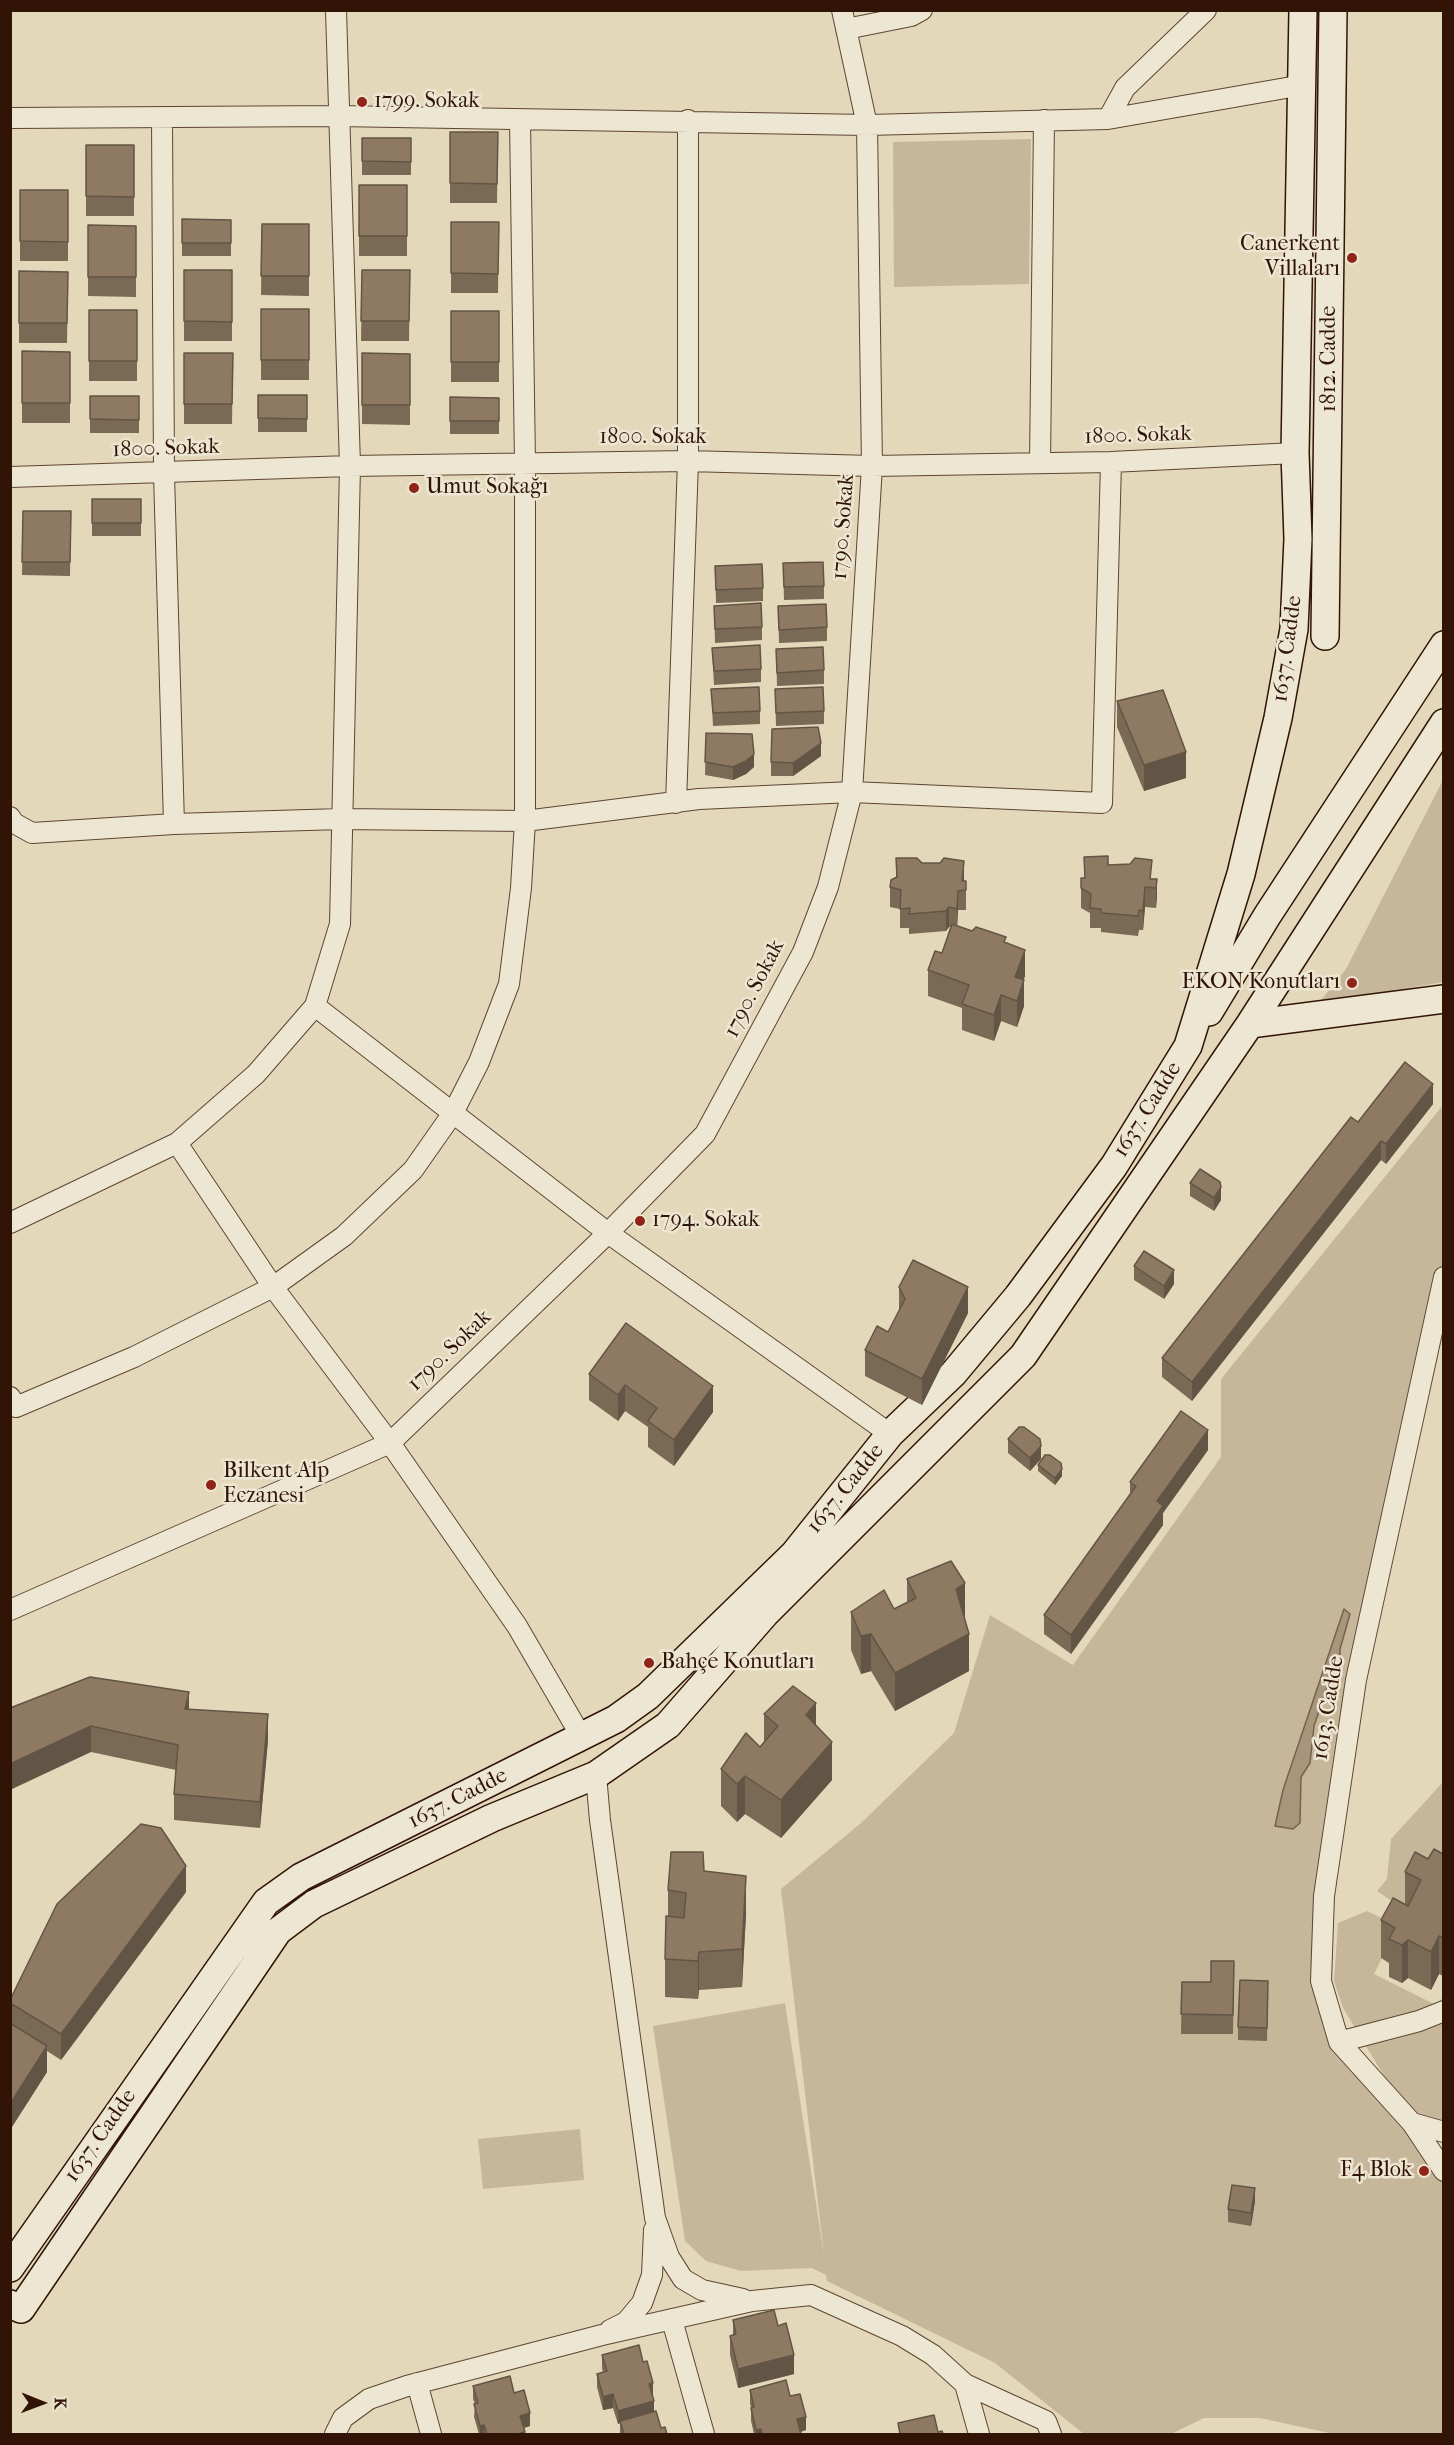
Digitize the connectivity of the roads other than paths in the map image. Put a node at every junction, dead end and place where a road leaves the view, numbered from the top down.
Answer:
1 (336, 10) edge
2 (922, 10) edge
3 (1206, 10) edge
4 (1303, 10) edge
5 (1333, 10) edge
6 (844, 20) edge
7 (1303, 85) junction
8 (337, 116) junction
9 (162, 117) junction
10 (10, 118) edge
11 (1108, 119) junction
12 (520, 120) junction
13 (688, 120) junction
14 (1044, 120) junction
15 (867, 125) junction
16 (1295, 453) junction
17 (1329, 453) junction
18 (688, 461) junction
19 (1111, 462) junction
20 (1040, 463) junction
21 (525, 464) junction
22 (350, 466) junction
23 (873, 466) junction
24 (164, 474) junction
25 (10, 477) edge
26 (1325, 636) dead end
27 (1443, 645) edge
28 (1443, 723) edge
29 (852, 792) junction
30 (676, 802) junction
31 (10, 817) edge
32 (341, 819) junction
33 (525, 821) junction
34 (174, 824) junction
35 (32, 833) junction
36 (10, 839) edge
37 (1443, 999) edge
38 (315, 1006) junction
39 (1250, 1024) junction
40 (1188, 1046) junction
41 (453, 1113) junction
42 (177, 1143) junction
43 (10, 1223) edge
44 (608, 1233) junction
45 (1443, 1277) edge
46 (273, 1287) junction
47 (10, 1397) edge
48 (890, 1434) junction
49 (390, 1443) junction
50 (10, 1610) edge
51 (581, 1736) junction
52 (596, 1775) junction
53 (1443, 2011) edge
54 (1339, 2042) junction
55 (1412, 2123) junction
56 (1443, 2132) edge
57 (1443, 2171) edge
58 (655, 2218) junction
59 (10, 2268) edge
60 (752, 2301) junction
61 (16, 2306) edge
62 (672, 2320) junction
63 (602, 2335) junction
64 (417, 2383) junction
65 (965, 2384) junction
66 (335, 2434) edge
67 (431, 2434) edge
68 (704, 2434) edge
69 (979, 2434) edge
70 (1051, 2434) edge

1 - 8 street
2 - 6 street
3 - 11 street
4 - 7 street, 1812. Cadde
5 - 17 street, 1812. Cadde
6 - 15 street, 1790. Sokak
7 - 11 street
7 - 16 street, 1812. Cadde
8 - 9 street
8 - 12 street
8 - 22 street
9 - 10 street
9 - 24 street
11 - 14 street
12 - 13 street
12 - 21 street
13 - 15 street
13 - 18 street
14 - 15 street
14 - 20 street
15 - 23 street, 1790. Sokak
16 - 17 street
16 - 19 street, 1800. Sokak
16 - 40 street, 1637. Cadde
17 - 26 street, 1812. Cadde
18 - 21 street, 1800. Sokak
18 - 23 street, 1800. Sokak
18 - 30 street
19 - 20 street, 1800. Sokak
19 - 29 street
20 - 23 street, 1800. Sokak
21 - 22 street, 1800. Sokak
21 - 33 street
22 - 24 street, 1800. Sokak
22 - 32 street
23 - 29 street, 1790. Sokak
24 - 25 street, 1800. Sokak
24 - 34 street
27 - 40 street
28 - 39 street, 1637. Cadde
29 - 30 street
29 - 44 street, 1790. Sokak
30 - 33 street
31 - 35 street
32 - 33 street
32 - 34 street
32 - 38 street
33 - 41 street
34 - 35 street
35 - 36 street
37 - 39 street
38 - 41 street
38 - 42 street
39 - 52 street, 1637. Cadde
40 - 48 street, 1637. Cadde
41 - 44 street
41 - 46 street
42 - 43 street
42 - 46 street
44 - 48 street
44 - 49 street, 1790. Sokak
45 - 54 street, 1613. Cadde
46 - 47 street
46 - 49 street
48 - 51 street, 1637. Cadde
49 - 50 street, 1790. Sokak
49 - 51 street
51 - 52 street
51 - 59 street, 1637. Cadde
52 - 58 street
52 - 61 street, 1637. Cadde
53 - 54 street
54 - 55 street, 1613. Cadde
55 - 56 street
55 - 57 street, 1613. Cadde
58 - 60 street
58 - 63 street
60 - 62 street
60 - 65 street
62 - 63 street
62 - 68 street
63 - 64 street
64 - 66 street
64 - 67 street
65 - 69 street
65 - 70 street

